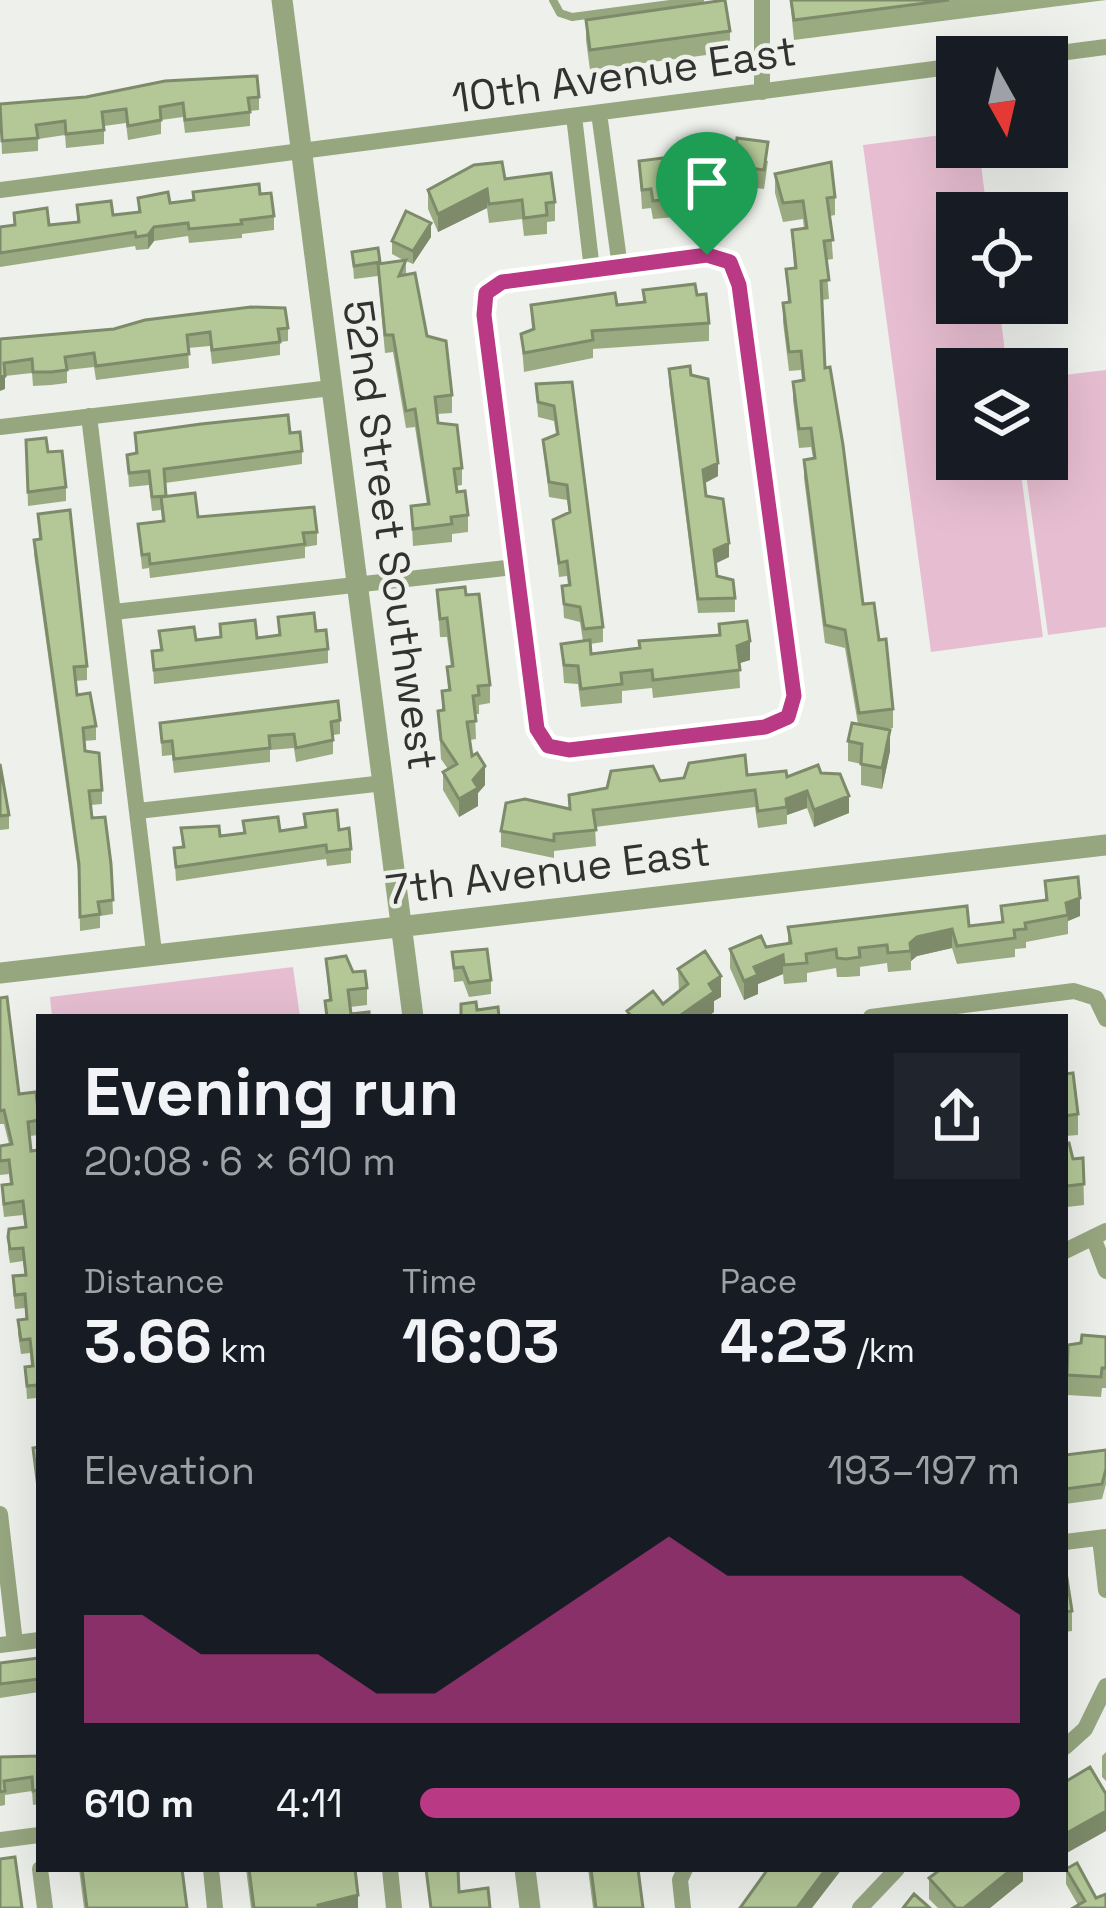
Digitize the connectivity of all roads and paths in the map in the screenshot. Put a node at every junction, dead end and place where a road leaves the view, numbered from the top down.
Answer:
1 (282, 0) edge
2 (553, 0) edge
3 (700, 0) edge
4 (762, 0) edge
5 (1106, 47) edge
6 (1068, 52) edge
7 (936, 69) edge
8 (762, 92) junction
9 (599, 113) junction
10 (574, 116) junction
11 (301, 153) junction
12 (0, 190) edge
13 (620, 267) junction
14 (592, 270) junction
15 (331, 388) junction
16 (89, 416) junction
17 (0, 427) edge
18 (515, 568) junction
19 (356, 587) junction
20 (114, 612) junction
21 (384, 783) junction
22 (138, 812) junction
23 (1106, 844) edge
24 (400, 927) junction
25 (154, 952) junction
26 (0, 973) edge
27 (413, 1014) edge
28 (895, 1014) edge
29 (1106, 1019) edge
30 (1099, 1234) edge
31 (1068, 1250) edge
32 (1106, 1271) edge
33 (0, 1514) edge
34 (1103, 1538) edge
35 (1068, 1543) edge
36 (1106, 1590) edge
37 (8, 1644) edge
38 (1106, 1685) edge
39 (1068, 1744) edge
40 (36, 1835) edge
41 (0, 1840) edge
42 (40, 1872) edge
43 (211, 1872) edge
44 (390, 1872) edge
45 (525, 1872) edge
46 (684, 1872) edge
47 (894, 1872) edge
48 (45, 1908) edge
49 (215, 1908) edge
50 (394, 1908) edge
51 (530, 1908) edge
52 (683, 1908) edge
53 (860, 1908) edge

1 - 11 street, 52nd Street Southwest
2 - 3 lane
4 - 8 street
5 - 6 street
7 - 8 street, 10th Avenue East
8 - 9 street, 10th Avenue East
9 - 10 street, 10th Avenue East
9 - 13 street
10 - 11 street, 10th Avenue East
10 - 14 street
11 - 12 street, 10th Avenue East
11 - 15 street, 52nd Street Southwest
13 - 14 street
13 - 18 street
14 - 18 street
15 - 16 street
15 - 19 street, 52nd Street Southwest
16 - 17 street
16 - 20 street
18 - 19 street
19 - 20 street
19 - 21 street, 52nd Street Southwest
20 - 22 street
21 - 22 street
21 - 24 street, 52nd Street Southwest
22 - 25 street
23 - 24 street, 7th Avenue East
24 - 25 street, 7th Avenue East
24 - 27 street, 52nd Street Southwest
25 - 26 street, 7th Avenue East
28 - 29 street
30 - 31 street
30 - 32 street
33 - 37 street
34 - 35 street
34 - 36 street
38 - 39 street
40 - 41 street
42 - 48 street
43 - 49 street
44 - 50 street
45 - 51 street
46 - 52 street
47 - 53 street

